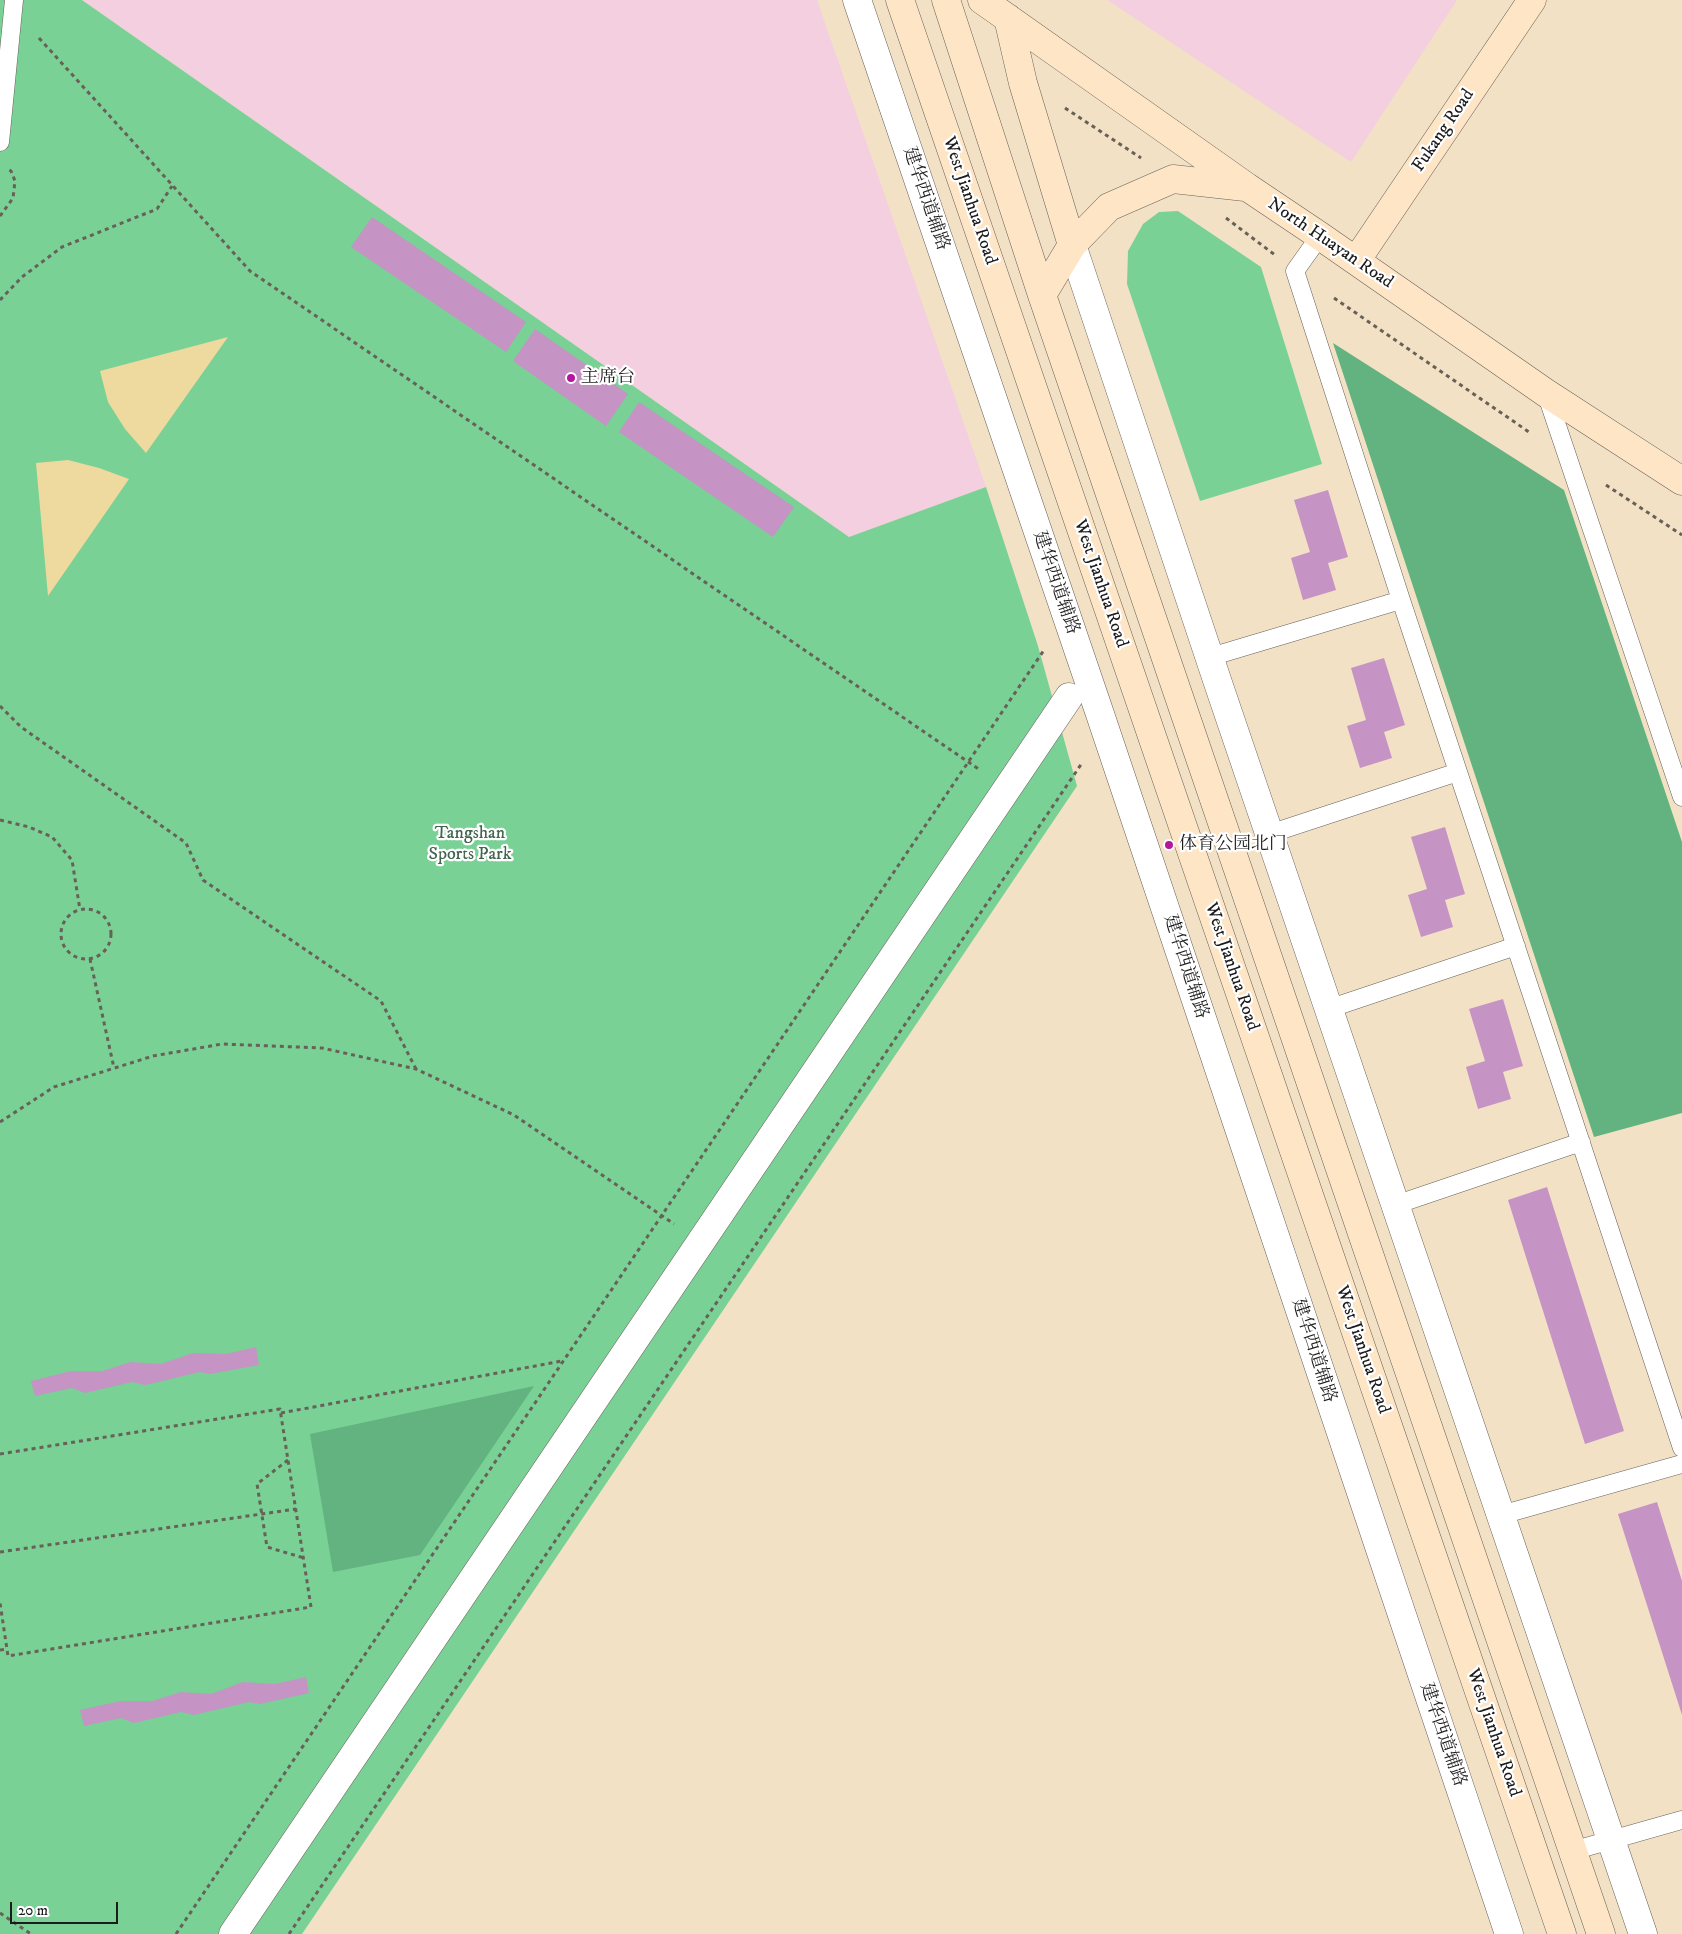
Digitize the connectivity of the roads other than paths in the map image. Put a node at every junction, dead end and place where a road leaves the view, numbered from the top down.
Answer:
1 (857, 0) edge
2 (900, 0) edge
3 (946, 0) edge
4 (982, 0) edge
5 (1532, 0) edge
6 (14, 5) edge
7 (1004, 9) edge
8 (0, 142) edge
9 (1247, 187) junction
10 (1320, 236) junction
11 (1072, 245) junction
12 (1356, 261) junction
13 (1042, 295) junction
14 (1546, 393) junction
15 (1682, 481) edge
16 (1401, 600) junction
17 (1210, 657) junction
18 (1069, 697) dead end
19 (1458, 772) junction
20 (1682, 797) edge
21 (1269, 834) junction
22 (1516, 946) junction
23 (1328, 1009) junction
24 (1581, 1142) junction
25 (1395, 1205) junction
26 (1682, 1448) edge
27 (1682, 1464) edge
28 (1501, 1515) junction
29 (1682, 1820) edge
30 (1611, 1840) junction
31 (1572, 1851) junction
32 (233, 1934) edge
33 (1510, 1934) edge
34 (1562, 1934) edge
35 (1601, 1934) edge
36 (1642, 1934) edge

1 - 33 street, 建华西道辅路
2 - 34 main road, West Jianhua Road
3 - 13 main road
4 - 7 main road, North Huayan Road
5 - 12 main road, Fukang Road
6 - 8 lane
7 - 9 main road, North Huayan Road
7 - 11 main road
9 - 10 main road, North Huayan Road
9 - 11 main road
10 - 12 main road, North Huayan Road
10 - 16 lane
11 - 13 main road
11 - 17 street
12 - 14 main road, North Huayan Road
13 - 31 main road
14 - 15 main road, North Huayan Road
14 - 20 lane
16 - 17 lane
16 - 19 lane
17 - 21 street
18 - 32 street
19 - 21 lane
19 - 22 lane
21 - 23 street
22 - 23 lane
22 - 24 lane
23 - 25 street
24 - 25 lane
24 - 26 lane
25 - 28 street
27 - 28 lane
28 - 30 street
29 - 30 lane
30 - 31 lane
30 - 36 street
31 - 35 main road

